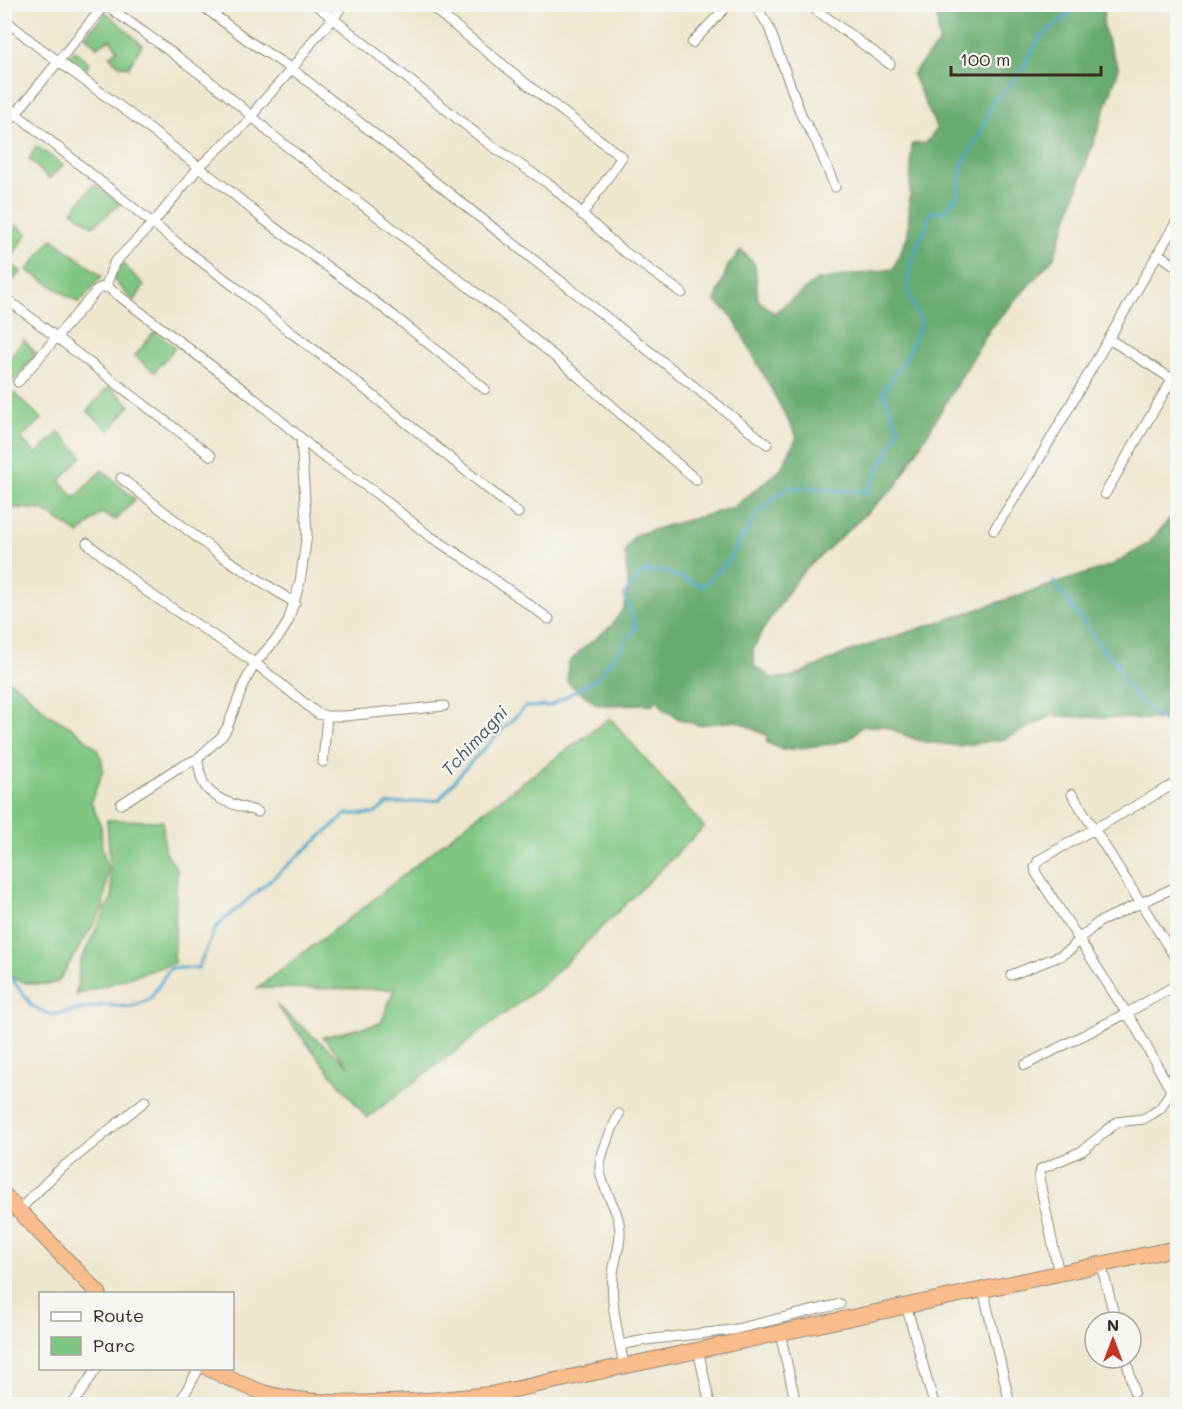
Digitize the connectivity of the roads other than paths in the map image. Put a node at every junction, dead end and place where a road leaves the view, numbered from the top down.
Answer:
1 (105, 4) edge
2 (200, 4) edge
3 (315, 4) edge
4 (343, 4) edge
5 (428, 4) edge
6 (729, 4) edge
7 (754, 4) edge
8 (808, 4) edge
9 (334, 18) junction
10 (4, 19) edge
11 (692, 43) dead end
12 (59, 61) junction
13 (890, 64) dead end
14 (292, 69) junction
15 (4, 104) edge
16 (17, 114) junction
17 (253, 117) junction
18 (4, 128) edge
19 (199, 167) junction
20 (836, 187) dead end
21 (582, 215) junction
22 (1178, 219) edge
23 (154, 222) junction
24 (1158, 253) junction
25 (1178, 268) edge
26 (106, 286) junction
27 (682, 293) dead end
28 (4, 297) edge
29 (57, 338) junction
30 (1109, 339) junction
31 (1178, 369) edge
32 (1172, 379) junction
33 (18, 382) dead end
34 (485, 389) dead end
35 (301, 438) junction
36 (767, 444) dead end
37 (211, 456) dead end
38 (121, 478) dead end
39 (696, 480) dead end
40 (1105, 494) dead end
41 (518, 513) dead end
42 (994, 530) dead end
43 (87, 543) dead end
44 (295, 603) junction
45 (549, 620) dead end
46 (255, 663) junction
47 (444, 706) dead end
48 (327, 716) junction
49 (197, 759) junction
50 (323, 762) dead end
51 (1178, 782) edge
52 (1072, 794) dead end
53 (121, 804) dead end
54 (258, 812) dead end
55 (1094, 830) junction
56 (1178, 886) edge
57 (1141, 903) junction
58 (1080, 938) junction
59 (1178, 962) edge
60 (1011, 975) dead end
61 (1178, 984) edge
62 (1127, 1013) junction
63 (1026, 1065) dead end
64 (1174, 1089) edge
65 (145, 1101) dead end
66 (1178, 1103) edge
67 (620, 1114) dead end
68 (4, 1195) edge
69 (19, 1210) junction
70 (1177, 1249) edge
71 (1101, 1264) junction
72 (1059, 1274) junction
73 (983, 1289) junction
74 (98, 1292) edge
75 (840, 1304) dead end
76 (906, 1305) junction
77 (1113, 1310) edge
78 (780, 1333) junction
79 (620, 1345) junction
80 (698, 1350) junction
81 (624, 1366) junction
82 (96, 1370) edge
83 (198, 1370) edge
84 (212, 1370) edge
85 (1129, 1370) edge
86 (1134, 1392) dead end
87 (299, 1403) edge
88 (73, 1404) edge
89 (179, 1404) edge
90 (710, 1404) edge
91 (796, 1404) edge
92 (934, 1404) edge
93 (1010, 1404) edge

1 - 12 street
1 - 17 street
2 - 14 street
3 - 9 street
4 - 9 street
5 - 21 street
6 - 11 street
7 - 20 street
8 - 13 street
9 - 14 street
9 - 21 street
10 - 12 street
12 - 16 street
12 - 19 street
14 - 17 street
14 - 36 street
15 - 16 street
16 - 18 street
16 - 23 street
17 - 19 street
17 - 39 street
19 - 23 street
19 - 34 street
21 - 27 street
22 - 24 street
23 - 26 street
23 - 41 street
24 - 25 street
24 - 30 street
26 - 29 street
26 - 35 street
28 - 29 street
29 - 33 street
29 - 37 street
30 - 32 street
30 - 42 street
31 - 32 street
32 - 40 street
35 - 44 street
35 - 45 street
38 - 44 street
43 - 46 street
44 - 46 street
46 - 48 street
46 - 49 street
47 - 48 street
48 - 50 street
49 - 53 street
49 - 54 street
51 - 55 street
52 - 55 street
55 - 57 street
55 - 58 street
56 - 57 street
57 - 58 street
57 - 59 street
58 - 60 street
58 - 62 street
61 - 62 street
62 - 63 street
62 - 64 street
64 - 66 street
64 - 72 street
65 - 69 street
67 - 79 street
68 - 69 highway
69 - 74 highway
70 - 71 highway
71 - 72 highway
71 - 77 street
72 - 73 highway
73 - 76 highway
73 - 93 street
75 - 79 street
76 - 78 highway
76 - 92 street
78 - 80 highway
78 - 91 street
79 - 81 street
80 - 81 highway
80 - 90 street
81 - 87 highway
82 - 88 street
83 - 89 street
84 - 87 highway
85 - 86 street

